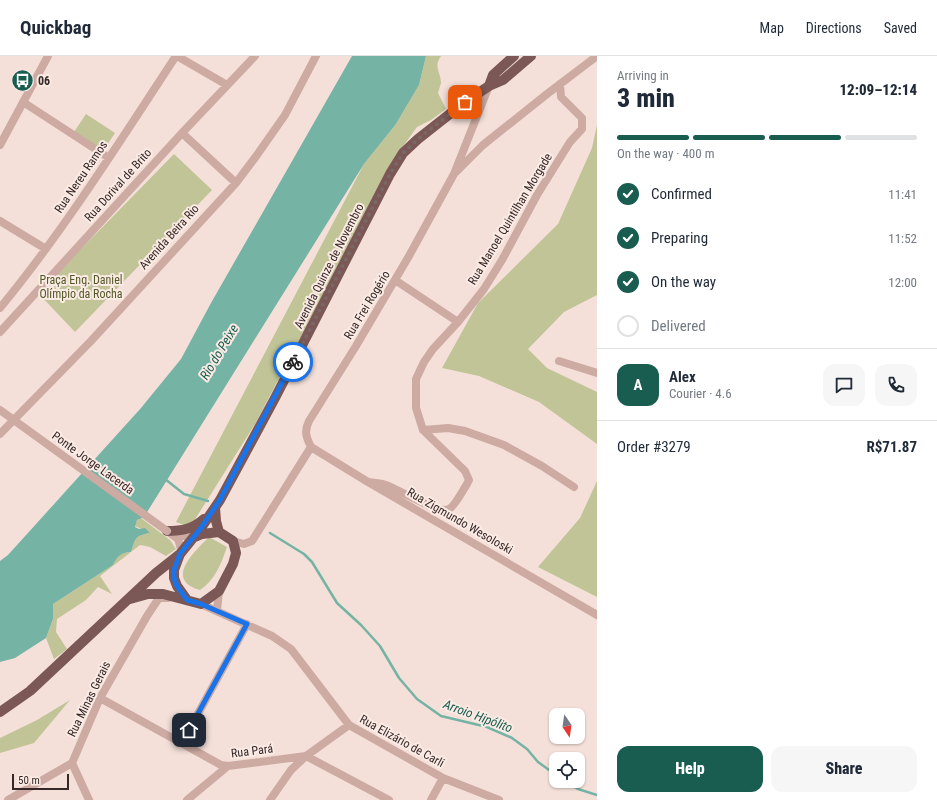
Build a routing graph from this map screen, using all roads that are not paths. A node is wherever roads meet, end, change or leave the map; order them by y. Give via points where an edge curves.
1 (176, 56) edge
2 (255, 56) edge
3 (316, 56) edge
4 (531, 56) edge
5 (597, 56) edge
6 (45, 57) edge
7 (512, 58) edge
8 (521, 64) junction
9 (560, 84) junction
10 (227, 85) junction
11 (489, 86) junction
12 (23, 102) junction
13 (182, 133) junction
14 (0, 144) edge
15 (109, 158) junction
16 (454, 174) junction
17 (236, 183) junction
18 (0, 221) edge
19 (46, 249) junction
20 (395, 280) junction
21 (0, 308) edge
22 (458, 322) junction
23 (0, 332) edge
24 (559, 361) dead end
25 (596, 370) edge
26 (0, 410) edge
27 (423, 430) junction
28 (0, 434) edge
29 (311, 447) junction
30 (368, 482) junction
31 (574, 488) dead end
32 (215, 508) junction
33 (169, 532) junction
34 (219, 532) junction
35 (195, 537) junction
36 (233, 541) junction
37 (181, 553) junction
38 (219, 591) junction
39 (175, 597) junction
40 (128, 599) junction
41 (187, 600) junction
42 (201, 604) junction
43 (217, 611) junction
44 (597, 614) edge
45 (247, 624) junction
46 (100, 698) junction
47 (0, 712) edge
48 (349, 725) junction
49 (182, 743) junction
50 (306, 756) junction
51 (72, 763) junction
52 (228, 766) junction
53 (443, 778) junction
54 (8, 800) edge
55 (89, 800) edge
56 (187, 800) edge
57 (270, 800) edge
58 (389, 800) edge
59 (431, 800) edge
60 (499, 800) edge

1 - 10 street
1 - 15 street, Rua Nereu Ramos
2 - 10 street, Rua Dorival de Brito
3 - 17 street, Avenida Beira Rio via 285,115
4 - 8 main road, Avenida Quinze de Novembro
5 - 9 street, Rua Frei Rogério
6 - 12 street
7 - 8 main road via 514,62
7 - 11 main road, Avenida Quinze de Novembro via 493,75
8 - 11 main road, Avenida Quinze de Novembro via 503,80
9 - 16 street, Rua Frei Rogério via 483,145
9 - 22 street, Rua Manoel Quintilhan Morgade via 561,97 582,118 582,129 570,142 536,194 484,289
10 - 13 street, Rua Dorival de Brito
11 - 16 street, Rua Frei Rogério
11 - 32 main road, Avenida Quinze de Novembro via 438,122 403,153
12 - 14 street
12 - 15 street
13 - 17 street
13 - 23 street, Rua Dorival de Brito
15 - 19 street, Rua Nereu Ramos
16 - 20 street, Rua Frei Rogério
17 - 28 street, Avenida Beira Rio via 91,341
18 - 19 street
19 - 21 street, Rua Nereu Ramos
20 - 22 street
20 - 29 street, Rua Frei Rogério via 309,421 306,435
22 - 27 street, Rua Manoel Quintilhan Morgade via 433,349 416,379 416,408
24 - 25 street
26 - 33 street, Ponte Jorge Lacerda, bridge
27 - 30 street, Rua Manoel Quintilhan Morgade via 468,475 467,484 449,509 444,511 386,485
27 - 31 street via 459,430 504,445
29 - 30 street, Rua Zigmundo Wesoloski
29 - 36 street via 252,541 244,544
30 - 44 street, Rua Zigmundo Wesoloski
32 - 33 main road via 197,525 184,531
32 - 34 main road
32 - 35 main road, Avenida Quinze de Novembro
33 - 35 street
33 - 37 street, Ponte Jorge Lacerda via 178,539
34 - 35 main road
34 - 36 main road
35 - 37 main road
36 - 38 main road via 235,559
37 - 40 main road
37 - 41 main road via 174,570 174,578
38 - 42 main road
38 - 43 street
39 - 40 main road via 148,594
39 - 41 main road
39 - 46 street, Rua Minas Gerais via 159,598 154,604
40 - 47 main road via 30,691
41 - 42 main road
42 - 43 street, Rua Elizário de Carli
43 - 45 street, Rua Elizário de Carli
45 - 48 street, Rua Elizário de Carli via 291,649
45 - 49 street
46 - 49 street, Rua Pará
46 - 51 street, Rua Minas Gerais
48 - 50 street
48 - 53 street, Rua Elizário de Carli
49 - 52 street, Rua Pará via 221,765
50 - 52 street, Rua Pará
50 - 57 street via 291,770
50 - 58 street
51 - 54 street
51 - 55 street
52 - 56 street
53 - 59 street
53 - 60 street, Rua Elizário de Carli

